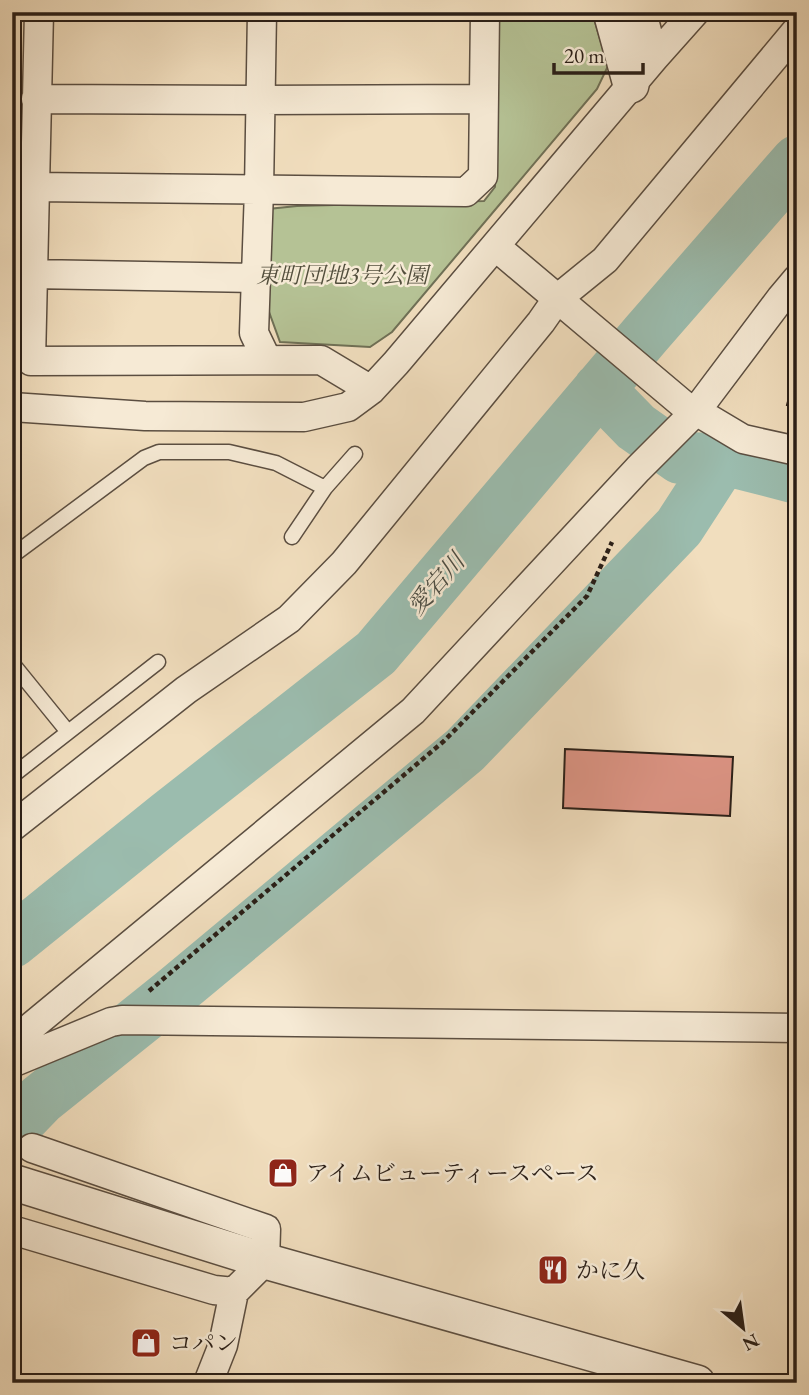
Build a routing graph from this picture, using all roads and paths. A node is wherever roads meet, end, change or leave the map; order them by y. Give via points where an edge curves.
1 (38, 12) edge
2 (262, 12) edge
3 (485, 12) edge
4 (611, 12) edge
5 (642, 12) edge
6 (695, 12) edge
7 (797, 30) edge
8 (654, 58) junction
9 (631, 85) junction
10 (36, 99) junction
11 (484, 99) junction
12 (261, 100) junction
13 (35, 187) junction
14 (259, 190) junction
15 (495, 246) junction
16 (33, 274) junction
17 (256, 278) junction
18 (797, 279) edge
19 (558, 299) junction
20 (267, 360) junction
21 (371, 390) junction
22 (12, 407) edge
23 (686, 415) junction
24 (797, 451) edge
25 (355, 454) dead end
26 (325, 488) junction
27 (616, 535) dead end
28 (292, 537) dead end
29 (12, 556) edge
30 (158, 662) dead end
31 (12, 663) edge
32 (68, 732) junction
33 (12, 776) edge
34 (12, 827) edge
35 (117, 1021) junction
36 (797, 1028) edge
37 (12, 1053) edge
38 (12, 1063) edge
39 (32, 1148) dead end
40 (12, 1182) edge
41 (12, 1230) edge
42 (265, 1261) junction
43 (234, 1292) junction
44 (208, 1383) edge
45 (697, 1383) edge

1 - 10 street
2 - 12 street
3 - 11 street
4 - 9 street
5 - 8 street
6 - 8 street
7 - 19 street via 606,260
8 - 9 street
9 - 15 street
10 - 12 street
10 - 13 street
11 - 12 street
11 - 14 street via 483,176 466,192
12 - 14 street
13 - 14 street
13 - 16 street
14 - 17 street
15 - 19 street
15 - 21 street
16 - 17 street
16 - 20 street via 31,361
17 - 20 street via 254,333
18 - 23 street
19 - 23 street
19 - 34 street via 344,563 289,619 186,690
20 - 21 street via 321,360
21 - 22 street via 348,407 304,417 145,416
23 - 24 street via 743,439
23 - 37 street via 413,711 32,1026
25 - 26 lane
26 - 28 lane
26 - 29 lane via 276,463 229,452 159,452 144,458
27 - 35 path via 587,596 444,741
30 - 32 lane
31 - 32 lane
32 - 33 lane
35 - 36 street
35 - 38 street
39 - 42 street via 266,1229
40 - 42 street
41 - 43 street
42 - 43 street
42 - 45 street
43 - 44 street via 223,1345

